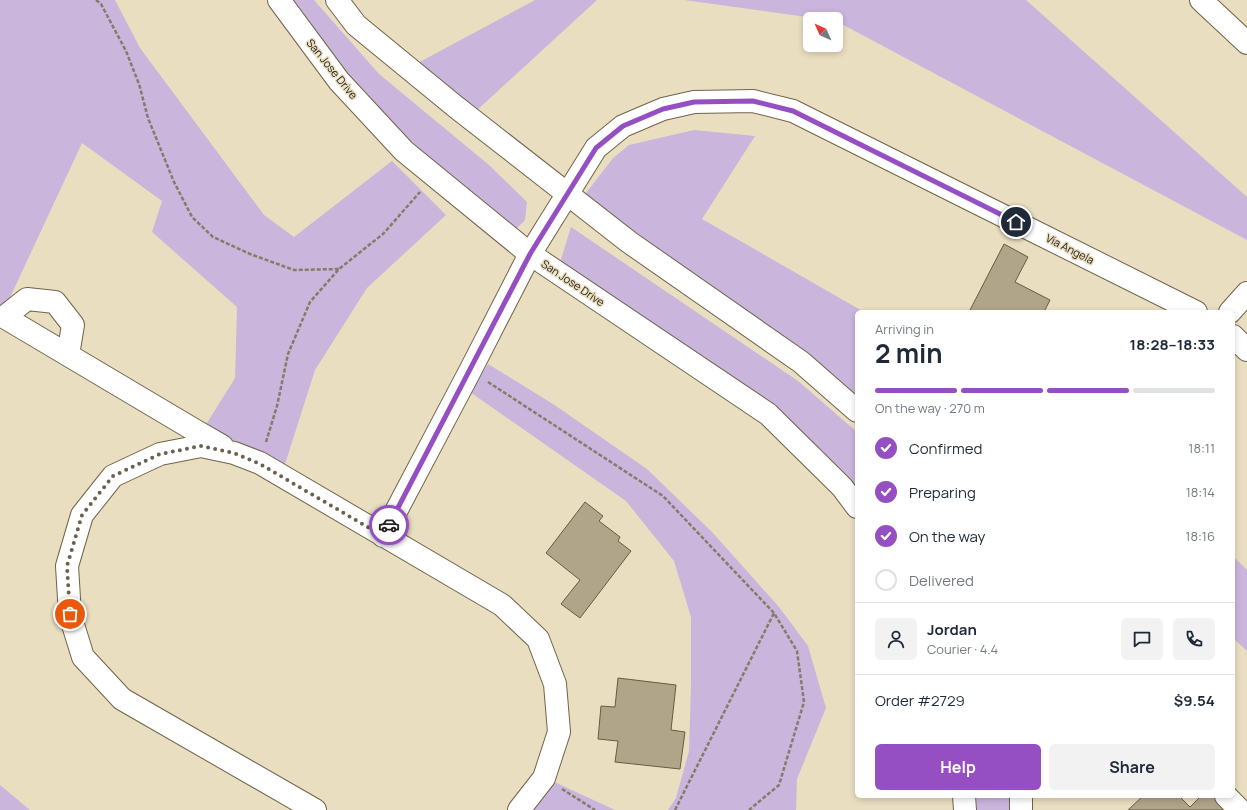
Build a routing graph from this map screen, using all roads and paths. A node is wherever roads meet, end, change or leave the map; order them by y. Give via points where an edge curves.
1 (96, 0) edge
2 (279, 0) edge
3 (337, 0) edge
4 (1201, 0) edge
5 (1247, 43) edge
6 (434, 176) junction
7 (567, 194) junction
8 (530, 254) junction
9 (339, 269) junction
10 (1247, 292) edge
11 (1192, 310) edge
12 (1232, 310) edge
13 (1235, 338) edge
14 (1247, 350) edge
15 (68, 355) dead end
16 (470, 371) junction
17 (855, 409) edge
18 (234, 453) junction
19 (260, 464) junction
20 (855, 504) edge
21 (383, 536) junction
22 (774, 613) junction
23 (544, 778) junction
24 (964, 798) edge
25 (1021, 798) edge
26 (1228, 798) edge
27 (315, 810) edge
28 (519, 810) edge
29 (595, 810) edge
30 (675, 810) edge
31 (749, 810) edge
32 (965, 810) edge
33 (1022, 810) edge
34 (1240, 810) edge

1 - 9 path via 101,4 126,51 139,84 148,118 174,182 192,217 213,237 294,270
2 - 6 street, San Jose Drive via 339,81 404,152
3 - 7 street via 356,25
4 - 5 street
6 - 8 street, San Jose Drive
6 - 9 path via 383,234
7 - 8 street, Via Angela
7 - 11 street, Via Angela via 596,148 623,126 663,109 694,102 753,101 793,111
7 - 17 street via 629,242 801,362
8 - 16 street, Via Angela
8 - 20 street, San Jose Drive via 768,414 842,487
9 - 19 path via 310,302 288,354 277,406
10 - 12 street
13 - 14 street
15 - 18 street
16 - 21 street, Via Angela
16 - 22 path via 663,496
18 - 19 street
18 - 27 street via 201,446 160,454 113,476 82,515 67,566 70,614 83,656 122,699
19 - 21 street
21 - 23 street via 502,605 538,639 556,684 559,732
22 - 30 path
22 - 31 path via 797,651 804,702 779,785
23 - 28 street
23 - 29 path
24 - 32 street
25 - 33 street
26 - 34 street

